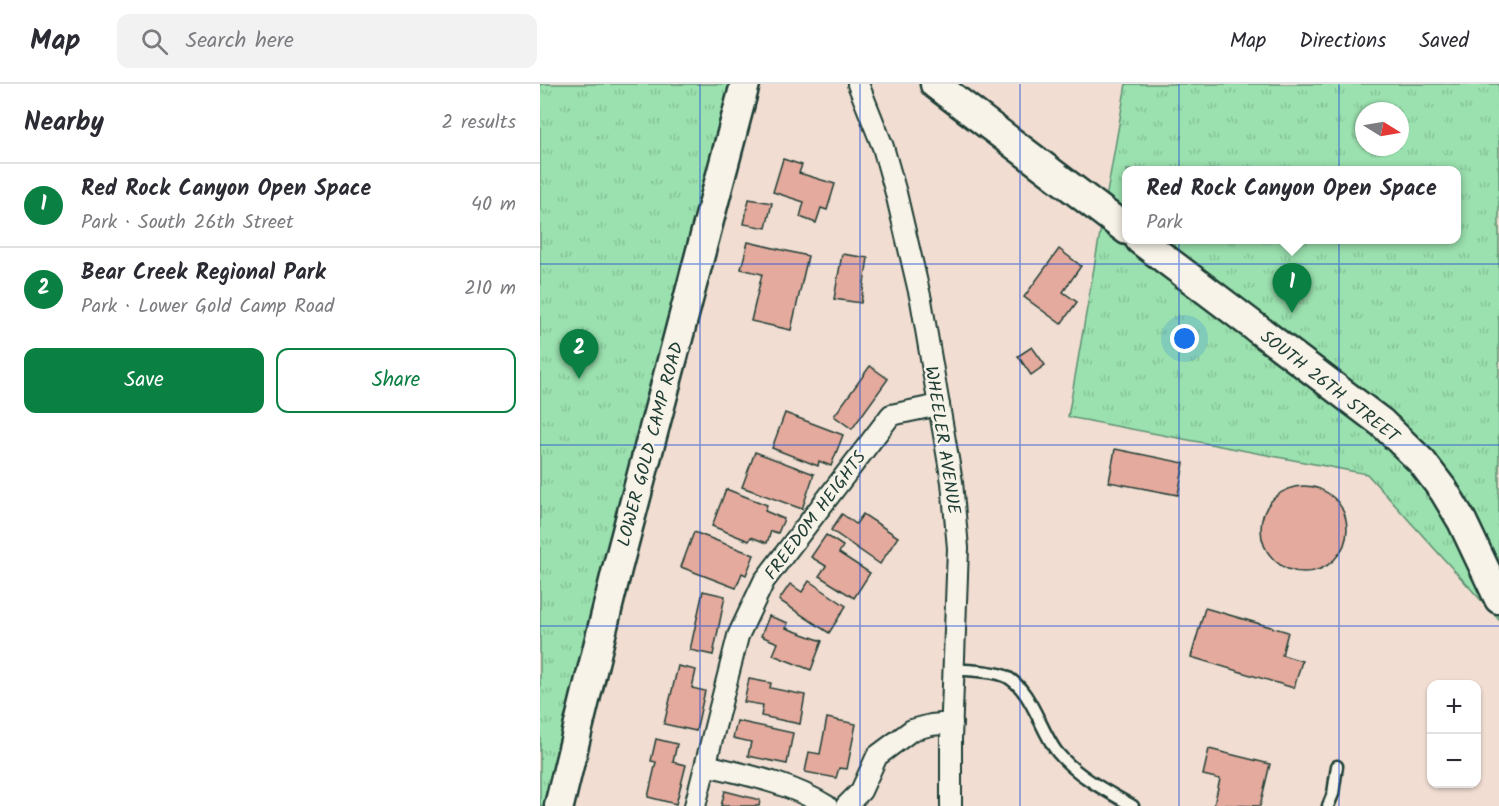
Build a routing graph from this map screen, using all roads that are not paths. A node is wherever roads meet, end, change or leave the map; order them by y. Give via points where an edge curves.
1 (745, 84) edge
2 (858, 84) edge
3 (935, 84) edge
4 (1122, 226) edge
5 (1145, 244) edge
6 (939, 405) junction
7 (1499, 599) edge
8 (954, 669) junction
9 (952, 723) junction
10 (706, 765) junction
11 (1337, 766) dead end
12 (559, 806) edge
13 (695, 806) edge
14 (827, 806) edge
15 (846, 806) edge
16 (951, 806) edge
17 (1133, 806) edge
18 (1328, 806) edge

1 - 12 street, LOWER GOLD CAMP ROAD
2 - 6 street, WHEELER AVENUE via 896,193 921,300
3 - 4 street
5 - 7 street, SOUTH 26TH STREET via 1382,423 1422,462 1462,521
6 - 8 street, WHEELER AVENUE via 958,548
6 - 10 street, FREEDOM HEIGHTS via 891,415 764,581 738,636
8 - 9 street, WHEELER AVENUE
8 - 17 lane via 995,674 1018,686 1058,753 1088,780
9 - 15 street via 912,730 877,756 861,791
9 - 16 street, WHEELER AVENUE
10 - 13 street, FREEDOM HEIGHTS
10 - 14 street via 783,784
11 - 18 lane

